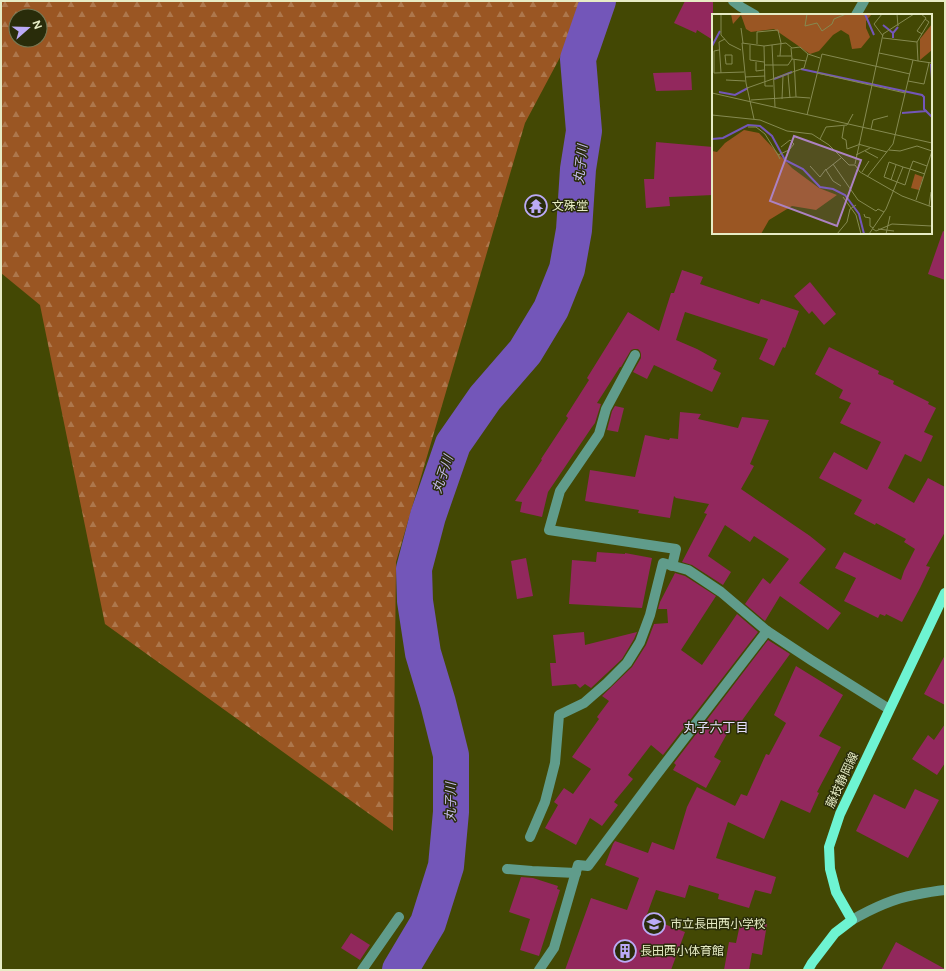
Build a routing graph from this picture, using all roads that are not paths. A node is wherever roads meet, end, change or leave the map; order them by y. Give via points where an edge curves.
1 (734, 1) edge
2 (864, 1) edge
3 (753, 14) edge
4 (857, 14) edge
5 (635, 355) dead end
6 (672, 566) junction
7 (945, 593) edge
8 (767, 631) junction
9 (889, 709) junction
10 (530, 837) dead end
11 (507, 869) dead end
12 (576, 873) junction
13 (945, 890) edge
14 (399, 917) dead end
15 (852, 920) junction
16 (362, 970) edge
17 (540, 970) edge
18 (808, 970) edge

1 - 3 street
2 - 4 street
5 - 6 street via 606,409 599,434 560,490 549,530 676,549
6 - 8 street via 688,570 721,592
6 - 10 street via 663,563 650,615 640,642 627,663 584,703 559,715 555,763 545,802
7 - 9 main road, 藤枝静岡線
8 - 9 street
8 - 12 street via 588,866 578,865
9 - 15 main road, 藤枝静岡線 via 840,814 829,848 830,869 836,892
11 - 12 street
12 - 17 street via 554,948
13 - 15 street via 893,901
14 - 16 street
15 - 18 main road via 835,933

